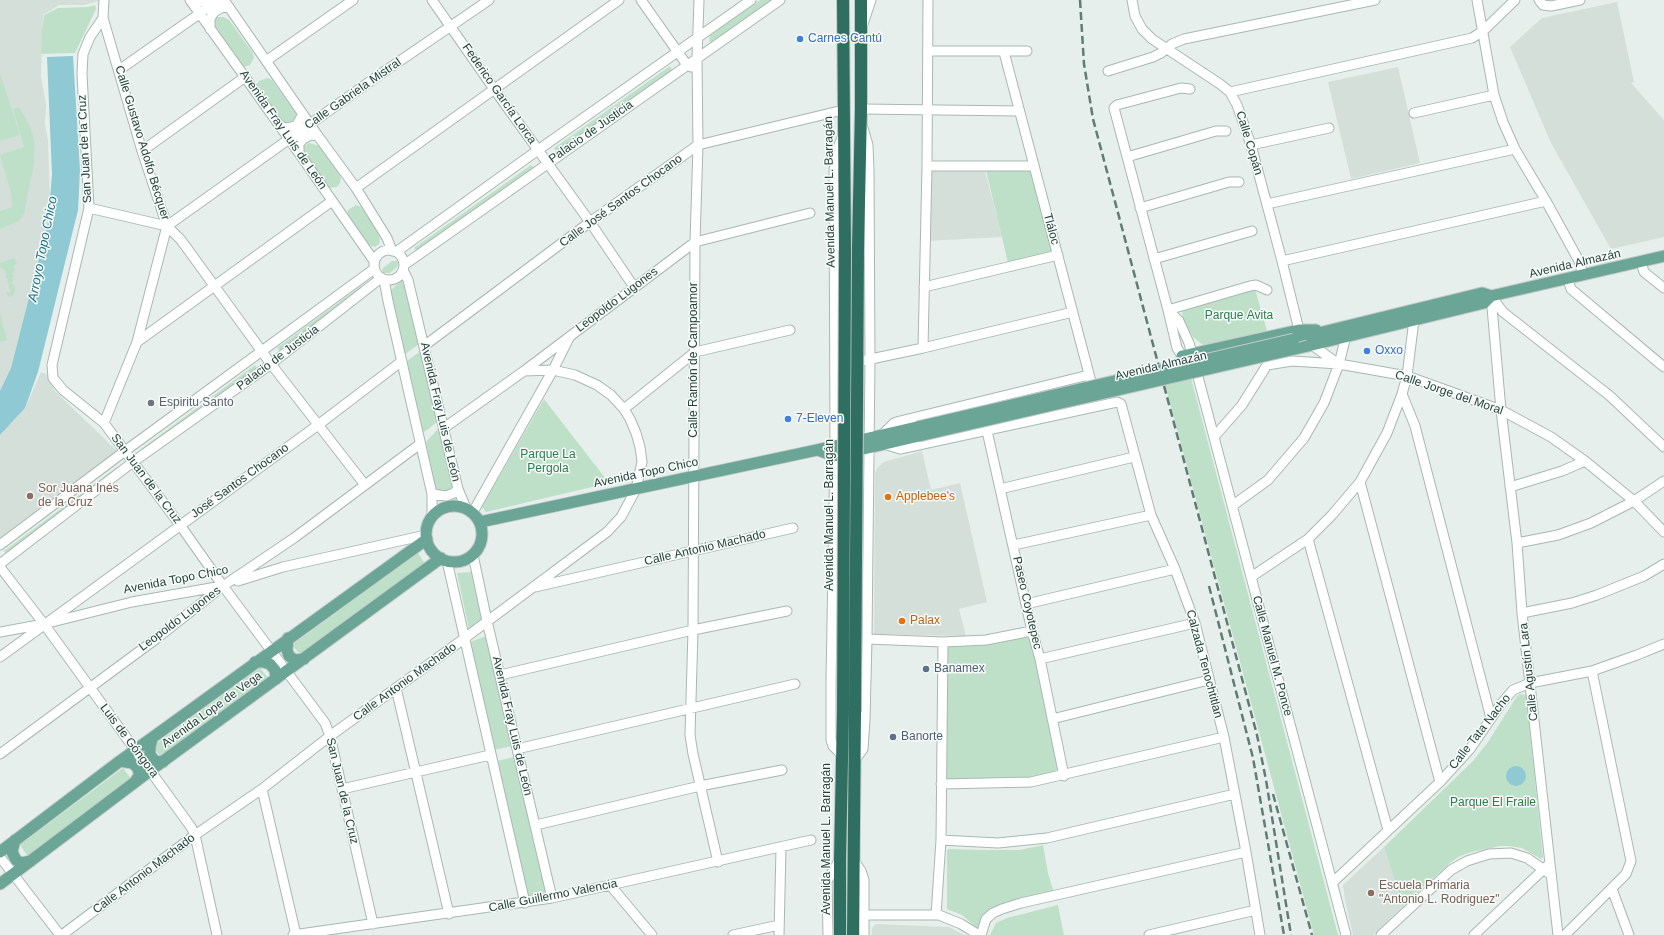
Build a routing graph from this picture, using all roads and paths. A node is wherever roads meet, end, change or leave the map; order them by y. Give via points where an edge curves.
1 (104, 0) edge
2 (207, 0) edge
3 (219, 0) edge
4 (353, 0) edge
5 (432, 0) edge
6 (489, 0) edge
7 (619, 0) edge
8 (641, 0) edge
9 (699, 0) edge
10 (751, 0) edge
11 (843, 0) edge
12 (861, 0) edge
13 (871, 0) edge
14 (928, 0) edge
15 (1132, 0) edge
16 (1375, 0) edge
17 (1477, 0) edge
18 (1515, 0) edge
19 (1580, 0) edge
20 (191, 1) edge
21 (776, 2) edge
22 (1541, 2) edge
23 (226, 4) edge
24 (200, 14) junction
25 (103, 18) junction
26 (451, 26) junction
27 (210, 28) junction
28 (861, 29) junction
29 (1482, 31) junction
30 (698, 37) junction
31 (1166, 49) junction
32 (677, 51) junction
33 (928, 51) junction
34 (1027, 51) dead end
35 (1004, 52) junction
36 (697, 58) junction
37 (266, 61) junction
38 (687, 65) junction
39 (119, 70) junction
40 (697, 71) junction
41 (1108, 71) dead end
42 (245, 77) junction
43 (494, 89) junction
44 (1190, 89) dead end
45 (1230, 92) junction
46 (1494, 95) junction
47 (861, 109) junction
48 (926, 109) junction
49 (843, 110) junction
50 (1019, 111) junction
51 (1414, 113) dead end
52 (303, 114) junction
53 (861, 122) junction
54 (311, 125) junction
55 (281, 127) junction
56 (1329, 128) dead end
57 (1226, 131) dead end
58 (844, 132) junction
59 (318, 136) junction
60 (290, 140) junction
61 (698, 145) junction
62 (1251, 145) junction
63 (1515, 149) junction
64 (538, 150) junction
65 (142, 151) junction
66 (299, 153) junction
67 (1126, 158) junction
68 (547, 162) junction
69 (927, 166) junction
70 (1034, 166) junction
71 (1239, 182) dead end
72 (356, 188) junction
73 (332, 201) junction
74 (1546, 201) junction
75 (1267, 204) junction
76 (88, 208) junction
77 (1140, 208) junction
78 (810, 213) dead end
79 (590, 222) junction
80 (167, 226) junction
81 (1252, 231) dead end
82 (387, 238) junction
83 (695, 242) junction
84 (368, 252) junction
85 (394, 252) junction
86 (1058, 255) junction
87 (1664, 256) edge
88 (1154, 259) junction
89 (1282, 261) junction
90 (1641, 262) junction
91 (374, 265) junction
92 (403, 267) junction
93 (1583, 275) junction
94 (1568, 278) junction
95 (383, 279) junction
96 (214, 287) junction
97 (634, 287) junction
98 (924, 287) junction
99 (1664, 288) edge
100 (1267, 290) dead end
101 (1491, 296) junction
102 (1168, 310) junction
103 (1073, 312) junction
104 (1414, 320) junction
105 (790, 330) dead end
106 (570, 336) junction
107 (1297, 336) junction
108 (1346, 336) junction
109 (137, 342) junction
110 (1310, 345) junction
111 (424, 346) junction
112 (923, 348) junction
113 (261, 352) junction
114 (695, 352) junction
115 (1187, 355) junction
116 (870, 360) junction
117 (402, 361) junction
118 (271, 364) junction
119 (1339, 364) junction
120 (835, 366) junction
121 (1664, 367) edge
122 (553, 370) junction
123 (524, 371) junction
124 (1089, 375) junction
125 (1407, 376) junction
126 (1044, 386) junction
127 (1402, 394) junction
128 (1097, 406) junction
129 (624, 409) junction
130 (1501, 410) junction
131 (1052, 415) junction
132 (104, 423) junction
133 (318, 425) junction
134 (444, 428) junction
135 (918, 431) junction
136 (987, 431) junction
137 (1214, 437) junction
138 (884, 439) junction
139 (869, 443) junction
140 (420, 444) junction
141 (1664, 447) edge
142 (125, 451) junction
143 (835, 451) junction
144 (1134, 457) junction
145 (133, 462) junction
146 (1585, 462) junction
147 (694, 476) junction
148 (1664, 481) edge
149 (1360, 482) junction
150 (365, 485) junction
151 (1510, 487) junction
152 (458, 489) junction
153 (636, 489) junction
154 (1000, 489) junction
155 (432, 494) junction
156 (1634, 501) junction
157 (1232, 506) junction
158 (470, 510) junction
159 (1151, 515) junction
160 (432, 517) junction
161 (480, 522) junction
162 (180, 524) junction
163 (793, 528) dead end
164 (1664, 532) edge
165 (833, 535) junction
166 (868, 536) junction
167 (426, 537) junction
168 (1308, 539) junction
169 (1517, 543) junction
170 (0, 545) edge
171 (1014, 545) junction
172 (692, 550) junction
173 (473, 554) junction
174 (444, 559) junction
175 (1664, 564) edge
176 (0, 566) edge
177 (1175, 569) junction
178 (1251, 577) junction
179 (223, 586) junction
180 (530, 588) junction
181 (1026, 604) junction
182 (787, 611) dead end
183 (1522, 613) junction
184 (487, 621) junction
185 (44, 624) junction
186 (1195, 624) junction
187 (693, 630) junction
188 (1032, 631) junction
189 (0, 632) edge
190 (288, 638) junction
191 (465, 638) junction
192 (867, 639) junction
193 (943, 642) junction
194 (1664, 644) edge
195 (271, 650) junction
196 (0, 657) edge
197 (304, 659) junction
198 (1040, 659) junction
199 (254, 662) junction
200 (1592, 670) junction
201 (286, 672) junction
202 (500, 675) junction
203 (276, 679) junction
204 (1209, 680) junction
205 (1530, 683) junction
206 (795, 684) dead end
207 (89, 688) junction
208 (396, 688) junction
209 (690, 708) junction
210 (849, 712) junction
211 (1491, 718) junction
212 (1052, 719) junction
213 (330, 736) junction
214 (1224, 737) junction
215 (152, 739) junction
216 (517, 749) junction
217 (135, 750) junction
218 (0, 754) edge
219 (841, 754) junction
220 (490, 755) junction
221 (120, 761) junction
222 (854, 761) junction
223 (163, 762) junction
224 (151, 770) junction
225 (782, 770) dead end
226 (417, 772) junction
227 (1064, 776) junction
228 (135, 782) junction
229 (1440, 782) junction
230 (941, 784) junction
231 (700, 786) junction
232 (262, 789) junction
233 (342, 789) junction
234 (1235, 794) junction
235 (536, 825) junction
236 (1388, 830) junction
237 (195, 835) junction
238 (16, 840) junction
239 (810, 840) dead end
240 (941, 840) junction
241 (781, 848) junction
242 (0, 852) edge
243 (1246, 852) junction
244 (0, 857) edge
245 (853, 858) junction
246 (840, 859) junction
247 (32, 860) junction
248 (718, 862) junction
249 (1548, 869) junction
250 (0, 873) edge
251 (12, 875) junction
252 (0, 880) edge
253 (1332, 883) junction
254 (0, 884) edge
255 (610, 885) junction
256 (1612, 889) junction
257 (552, 898) junction
258 (525, 903) junction
259 (1256, 910) junction
260 (449, 914) junction
261 (864, 915) junction
262 (936, 915) junction
263 (373, 924) junction
264 (779, 925) junction
265 (61, 935) edge
266 (217, 935) edge
267 (295, 935) edge
268 (652, 935) edge
269 (733, 935) edge
270 (779, 935) edge
271 (828, 935) edge
272 (840, 935) edge
273 (853, 935) edge
274 (864, 935) edge
275 (980, 935) edge
276 (1149, 935) edge
277 (1260, 935) edge
278 (1346, 935) edge
279 (1382, 935) edge
280 (1474, 935) edge
281 (1558, 935) edge
282 (1565, 935) edge
283 (1629, 935) edge

1 - 25 street, Calle Gustavo Adolfo Bécquer
2 - 20 street
3 - 24 street
4 - 37 street
5 - 26 street, Federico García Lorca
6 - 26 street, Calle Gabriela Mistral
7 - 43 street
8 - 32 street
9 - 30 street, Calle Ramón de Campoamor
10 - 30 street, Palacio de Justicia
11 - 49 highway, Avenida Manuel L. Barragán
12 - 28 highway, Avenida Manuel L. Barragán
13 - 28 street
14 - 33 street
15 - 31 street, Calle Copán via 1135,16 1142,29
16 - 31 street via 1184,39
17 - 29 street
18 - 29 street
19 - 22 street via 1555,6
20 - 24 street, Avenida Fray Luis de León
21 - 36 street, Palacio de Justicia
23 - 27 street via 214,12 210,19
23 - 37 street
24 - 27 street, Avenida Fray Luis de León
24 - 39 street
25 - 39 street, Calle Gustavo Adolfo Bécquer
25 - 76 street, San Juan de la Cruz via 90,37 83,54
26 - 43 street, Federico García Lorca
26 - 54 street, Calle Gabriela Mistral
27 - 42 street, Avenida Fray Luis de León
28 - 47 highway, Avenida Manuel L. Barragán
29 - 45 street via 1472,38
29 - 46 street
30 - 32 street, Palacio de Justicia
30 - 36 street, Calle Ramón de Campoamor
31 - 41 street
31 - 45 street, Calle Copán
32 - 38 street
32 - 64 street, Palacio de Justicia
33 - 35 street
33 - 48 street
34 - 35 street
35 - 50 street, Tláloc
36 - 38 street, Palacio de Justicia
36 - 40 street, Calle Ramón de Campoamor
37 - 52 street
38 - 40 street
38 - 68 street, Palacio de Justicia
39 - 65 street, Calle Gustavo Adolfo Bécquer
40 - 61 street, Calle Ramón de Campoamor
42 - 55 street, Avenida Fray Luis de León
42 - 65 street
43 - 64 street, Federico García Lorca
43 - 72 street
44 - 67 street via 1181,88 1114,107
45 - 62 street, Calle Copán via 1238,105
46 - 51 street
46 - 63 street
47 - 48 street
47 - 53 highway, Avenida Manuel L. Barragán
48 - 50 street
48 - 69 street
49 - 58 highway, Avenida Manuel L. Barragán
49 - 61 street, Calle José Santos Chocano
50 - 70 street, Tláloc
52 - 54 street
52 - 55 street via 296,126
53 - 116 street via 868,145
53 - 210 highway, Avenida Manuel L. Barragán, bridge
54 - 59 street
54 - 60 street, Calle Gabriela Mistral
55 - 60 street, Avenida Fray Luis de León
56 - 62 street
57 - 67 street via 1216,131
58 - 120 street via 836,153 834,171
58 - 210 highway, Avenida Manuel L. Barragán, bridge
59 - 66 street via 311,135 303,139
59 - 72 street
60 - 66 street, Avenida Fray Luis de León
60 - 80 street, Calle Gabriela Mistral
61 - 79 street, Calle José Santos Chocano
61 - 83 street, Calle Ramón de Campoamor
62 - 75 street, Calle Copán
63 - 74 street
63 - 75 street
64 - 68 street, Federico García Lorca
64 - 85 street, Palacio de Justicia
65 - 80 street, Calle Gustavo Adolfo Bécquer
66 - 73 street, Avenida Fray Luis de León
67 - 77 street
68 - 79 street, Federico García Lorca
68 - 92 street, Palacio de Justicia
69 - 70 street
69 - 98 street
70 - 86 street, Tláloc
71 - 77 street via 1229,182
72 - 82 street
73 - 84 street, Avenida Fray Luis de León
73 - 96 street
74 - 89 street
74 - 93 street via 1579,261
75 - 89 street, Calle Copán
76 - 80 street
76 - 132 street, San Juan de la Cruz via 52,372 56,383
77 - 88 street
78 - 83 street, Leopoldo Lugones
79 - 97 street, Federico García Lorca
79 - 111 street, Calle José Santos Chocano
80 - 96 street via 181,240
80 - 109 street, Calle Gustavo Adolfo Bécquer
81 - 88 street
82 - 84 street via 383,248 377,252
82 - 85 street
83 - 97 street, Leopoldo Lugones
83 - 114 street, Calle Ramón de Campoamor
84 - 91 street, Avenida Fray Luis de León
85 - 91 street via 379,254
85 - 92 street via 401,258
86 - 98 street
86 - 103 street, Tláloc
87 - 90 main road, Avenida Almazán
88 - 102 street
89 - 107 street, Calle Copán
90 - 93 main road, Avenida Almazán
90 - 99 street via 1644,272
91 - 95 street via 376,273
91 - 113 street, Palacio de Justicia
92 - 95 street via 398,277
92 - 111 street, Avenida Fray Luis de León
93 - 94 main road, Avenida Almazán
94 - 101 main road, Avenida Almazán
94 - 121 street via 1571,289
95 - 117 street, Avenida Fray Luis de León
95 - 118 street, Palacio de Justicia
96 - 109 street
96 - 113 street
97 - 106 street, Leopoldo Lugones
98 - 112 street
100 - 102 street via 1250,286
101 - 104 main road, Avenida Almazán via 1484,303
101 - 107 main road, Avenida Almazán via 1482,293 1329,331
101 - 130 street, Calle Agustín Lara
101 - 141 street via 1503,312 1610,396
102 - 115 street via 1177,350
102 - 115 street via 1179,320 1190,343
103 - 112 street
103 - 124 street, Tláloc
104 - 108 main road, Avenida Almazán
104 - 125 street
105 - 114 street
106 - 122 street
106 - 123 street, Leopoldo Lugones
107 - 115 main road
107 - 135 main road, Avenida Almazán, bridge
108 - 110 main road, Avenida Almazán
108 - 119 street
109 - 132 street, Calle Gustavo Adolfo Bécquer
110 - 119 street
110 - 135 main road, Avenida Almazán, bridge
111 - 134 street, Avenida Fray Luis de León
112 - 116 street
113 - 118 street
113 - 142 street, Palacio de Justicia
114 - 129 street
114 - 147 street, Calle Ramón de Campoamor
115 - 137 street, Calle Manuel M. Ponce via 1198,376
116 - 120 street
116 - 139 street
117 - 133 street, José Santos Chocano
117 - 140 street, Avenida Fray Luis de León
118 - 133 street
118 - 145 street, Palacio de Justicia
119 - 125 street, Calle Jorge del Moral
119 - 137 street, Calle Jorge del Moral via 1292,361 1267,365 1245,401
119 - 157 street via 1324,403 1304,438 1268,480
120 - 143 street
122 - 123 street
122 - 129 street via 575,375 597,385 612,395
122 - 158 street
123 - 134 street, Leopoldo Lugones
124 - 126 street
124 - 128 street, Tláloc
125 - 127 street
125 - 130 street, Calle Jorge del Moral
126 - 131 street
126 - 138 street via 900,420 894,423
127 - 149 street via 1387,433
127 - 211 street via 1415,426
128 - 131 street
128 - 144 street, Calzada Tenochtitlan via 1119,402 1121,404
129 - 153 street via 640,447 642,462
130 - 146 street, Calle Jorge del Moral via 1551,437
130 - 151 street, Calle Agustín Lara
131 - 136 street
132 - 142 street, San Juan de la Cruz
133 - 150 street
133 - 162 street, José Santos Chocano
134 - 152 street, Avenida Fray Luis de León
135 - 138 main road, Avenida Almazán
136 - 138 street via 900,449
136 - 154 street, Paseo Coyotepec
137 - 157 street, Calle Manuel M. Ponce
138 - 139 main road, Avenida Almazán
139 - 143 main road, Avenida Almazán
139 - 166 street
140 - 150 street, Leopoldo Lugones
140 - 155 street, Avenida Fray Luis de León
142 - 145 street, San Juan de la Cruz
142 - 170 street, Palacio de Justicia
143 - 147 main road, Avenida Topo Chico via 817,450
143 - 165 street
144 - 154 street
144 - 159 street, Calzada Tenochtitlan
145 - 162 street, San Juan de la Cruz
145 - 176 street, Palacio de Justicia
146 - 151 street
146 - 156 street, Calle Jorge del Moral
147 - 153 main road, Avenida Topo Chico
147 - 172 street, Calle Ramón de Campoamor
148 - 156 street
149 - 168 street
149 - 229 street
150 - 179 street, Leopoldo Lugones via 294,538
151 - 169 street, Calle Agustín Lara
152 - 155 street via 446,496
152 - 158 street, Avenida Fray Luis de León
153 - 161 main road, Avenida Topo Chico
153 - 180 street via 621,517 607,532
154 - 171 street, Paseo Coyotepec
155 - 160 street, Avenida Fray Luis de León
156 - 164 street, Calle Jorge del Moral
156 - 169 street via 1591,523 1558,535
157 - 178 street, Calle Manuel M. Ponce
158 - 160 main road via 454,505 441,509
158 - 161 main road
159 - 171 street
159 - 177 street, Calzada Tenochtitlan
160 - 167 main road via 427,526
161 - 173 main road via 483,530 482,539 479,548
162 - 179 street, San Juan de la Cruz
162 - 185 street, José Santos Chocano via 125,567
163 - 172 street, Calle Antonio Machado
165 - 166 street
165 - 219 street via 831,733 833,746
166 - 192 street
167 - 174 main road via 432,550
167 - 179 street, Avenida Topo Chico via 283,567
167 - 190 main road, Avenida Lope de Vega
168 - 178 street
168 - 236 street
169 - 183 street, Calle Agustín Lara
171 - 181 street, Paseo Coyotepec
172 - 180 street, Calle Antonio Machado
172 - 187 street, Calle Ramón de Campoamor
173 - 174 main road via 465,560 456,562
173 - 184 street, Avenida Fray Luis de León
174 - 191 street
174 - 197 main road, Avenida Lope de Vega
175 - 183 street via 1644,576 1597,595
176 - 185 street, Luis de Góngora
177 - 181 street
177 - 186 street, Calzada Tenochtitlan
178 - 253 street, Calle Manuel M. Ponce
179 - 185 street, Avenida Topo Chico via 132,602
179 - 195 street, San Juan de la Cruz
179 - 207 street, Leopoldo Lugones
180 - 184 street, Calle Antonio Machado
181 - 188 street, Paseo Coyotepec
182 - 187 street
183 - 205 street, Calle Agustín Lara
184 - 191 street, Calle Antonio Machado
184 - 202 street, Avenida Fray Luis de León
185 - 189 street, Avenida Topo Chico
185 - 196 street, José Santos Chocano
185 - 207 street, Luis de Góngora
186 - 198 street
186 - 204 street, Calzada Tenochtitlan
187 - 202 street
187 - 209 street, Calle Ramón de Campoamor
188 - 193 street via 986,640
188 - 198 street, Paseo Coyotepec
190 - 195 main road, Avenida Lope de Vega
190 - 197 main road via 289,656 295,660
191 - 208 street, Calle Antonio Machado
191 - 220 street
192 - 193 street
192 - 222 street via 863,748
193 - 230 street
194 - 200 street, Calle Tata Nacho
195 - 199 main road, Avenida Lope de Vega
195 - 201 street, San Juan de la Cruz
197 - 201 main road, Avenida Lope de Vega
198 - 212 street, Paseo Coyotepec
199 - 203 main road via 270,664 275,670
199 - 215 main road, Avenida Lope de Vega
200 - 205 street, Calle Tata Nacho
200 - 256 street via 1631,861 1626,874
201 - 203 main road, Avenida Lope de Vega
201 - 213 street, San Juan de la Cruz via 325,723
202 - 216 street, Avenida Fray Luis de León
203 - 223 main road, Avenida Lope de Vega
204 - 212 street
204 - 214 street, Calzada Tenochtitlan
205 - 211 street, Calle Tata Nacho via 1513,690
205 - 249 street, Calle Agustín Lara
206 - 209 street
207 - 217 street, Luis de Góngora
207 - 218 street, Leopoldo Lugones
208 - 213 street, Calle Antonio Machado
208 - 226 street
209 - 216 street
209 - 231 street, Calle Ramón de Campoamor via 690,735
210 - 219 highway, Avenida Manuel L. Barragán
210 - 222 highway, Avenida Manuel L. Barragán
211 - 229 street, Calle Tata Nacho via 1470,749
212 - 227 street, Paseo Coyotepec
213 - 232 street, Calle Antonio Machado
213 - 233 street, San Juan de la Cruz
214 - 227 street
214 - 234 street, Calzada Tenochtitlan
215 - 217 main road, Avenida Lope de Vega
215 - 223 main road via 150,755 155,761
216 - 235 street, Avenida Fray Luis de León
217 - 221 main road, Avenida Lope de Vega
217 - 224 street, Luis de Góngora
219 - 246 highway, Avenida Manuel L. Barragán
220 - 226 street
220 - 258 street
221 - 228 main road via 132,763 137,767 140,774
221 - 238 main road, Avenida Lope de Vega
222 - 245 highway, Avenida Manuel L. Barragán
223 - 224 main road, Avenida Lope de Vega
224 - 228 main road, Avenida Lope de Vega
224 - 237 street, Luis de Góngora
225 - 231 street
226 - 233 street
226 - 260 street
227 - 230 street via 1016,784
228 - 247 main road, Avenida Lope de Vega
229 - 236 street, Calle Tata Nacho
230 - 240 street
231 - 235 street
231 - 248 street, Calle Ramón de Campoamor
232 - 237 street, Calle Antonio Machado
232 - 267 street
233 - 263 street, San Juan de la Cruz
234 - 240 street via 1032,840 998,843
234 - 243 street, Calzada Tenochtitlan
235 - 257 street, Avenida Fray Luis de León
236 - 253 street, Calle Tata Nacho
237 - 265 street, Calle Antonio Machado
237 - 266 street, Luis de Góngora
238 - 242 main road, Avenida Lope de Vega
238 - 247 main road via 12,852 16,860 21,863
239 - 241 street, Calle Guillermo Valencia
240 - 262 street
241 - 248 street, Calle Guillermo Valencia
241 - 264 street
243 - 259 street, Calzada Tenochtitlan
243 - 275 street via 1021,903 993,913 986,919
244 - 251 street
245 - 261 street via 864,880
245 - 273 highway, Avenida Manuel L. Barragán
246 - 271 street via 827,882
246 - 272 highway, Avenida Manuel L. Barragán
247 - 251 main road, Avenida Lope de Vega
248 - 255 street, Calle Guillermo Valencia
249 - 279 street via 1511,853 1489,854 1467,861 1452,870
249 - 280 street
249 - 281 street, Calle Agustín Lara
250 - 252 main road
251 - 254 main road, Avenida Lope de Vega
251 - 265 street
253 - 278 street, Calle Manuel M. Ponce
255 - 257 street, Calle Guillermo Valencia
255 - 268 street
256 - 282 street
256 - 283 street
257 - 258 street, Calle Guillermo Valencia
258 - 260 street, Calle Guillermo Valencia
259 - 276 street
259 - 277 street, Calzada Tenochtitlan
260 - 263 street, Calle Guillermo Valencia
261 - 262 street
261 - 274 street
262 - 275 street via 951,919
263 - 267 street, Calle Guillermo Valencia
264 - 269 street
264 - 270 street

